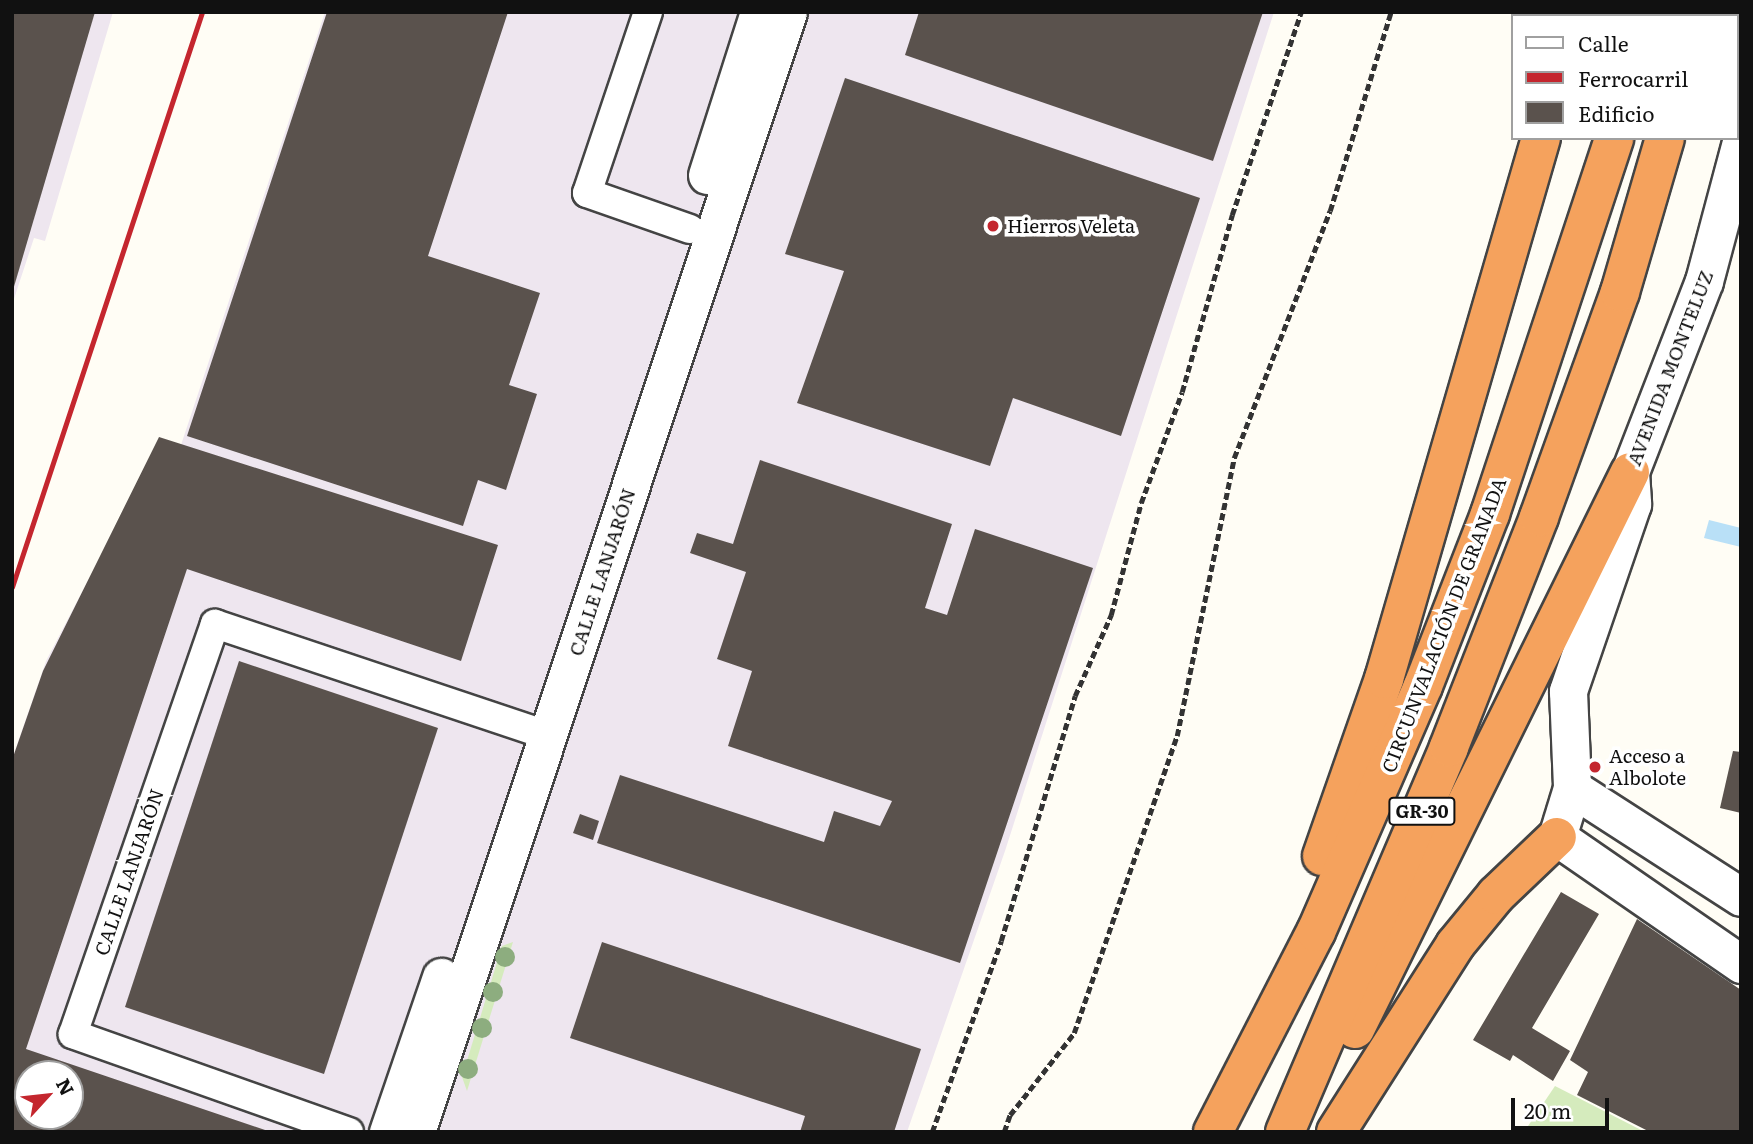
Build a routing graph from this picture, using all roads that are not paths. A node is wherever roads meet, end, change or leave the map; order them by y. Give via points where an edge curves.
1 (648, 12) edge
2 (759, 12) edge
3 (788, 12) edge
4 (1540, 140) edge
5 (1613, 140) edge
6 (1664, 140) edge
7 (1741, 142) edge
8 (690, 229) junction
9 (1630, 472) junction
10 (537, 731) junction
11 (1572, 788) junction
12 (1557, 837) junction
13 (1741, 897) edge
14 (1741, 964) edge
15 (1289, 990) junction
16 (1292, 1117) edge
17 (349, 1132) edge
18 (388, 1132) edge
19 (416, 1132) edge
20 (1213, 1132) edge
21 (1335, 1132) edge

1 - 8 street via 587,193
2 - 8 street, CALLE LANJARÓN
3 - 10 street, CALLE LANJARÓN
4 - 15 highway via 1384,679 1338,817 1295,920
5 - 15 highway, CIRCUNVALACIÓN DE GRANADA / GR-30 via 1485,526 1395,753
6 - 16 highway, GR-30 via 1620,292 1539,517 1449,747
7 - 9 street, AVENIDA MONTELUZ via 1704,281
8 - 10 street, CALLE LANJARÓN
9 - 11 street, AVENIDA MONTELUZ via 1632,504 1568,691
9 - 16 highway via 1345,1051
10 - 17 street, CALLE LANJARÓN via 215,624 73,1034
10 - 18 street, CALLE LANJARÓN
10 - 19 street, CALLE LANJARÓN
11 - 12 street, AVENIDA MONTELUZ
11 - 13 street
12 - 14 street
12 - 21 highway via 1496,895 1455,944
15 - 20 highway, CIRCUNVALACIÓN DE GRANADA / GR-30

